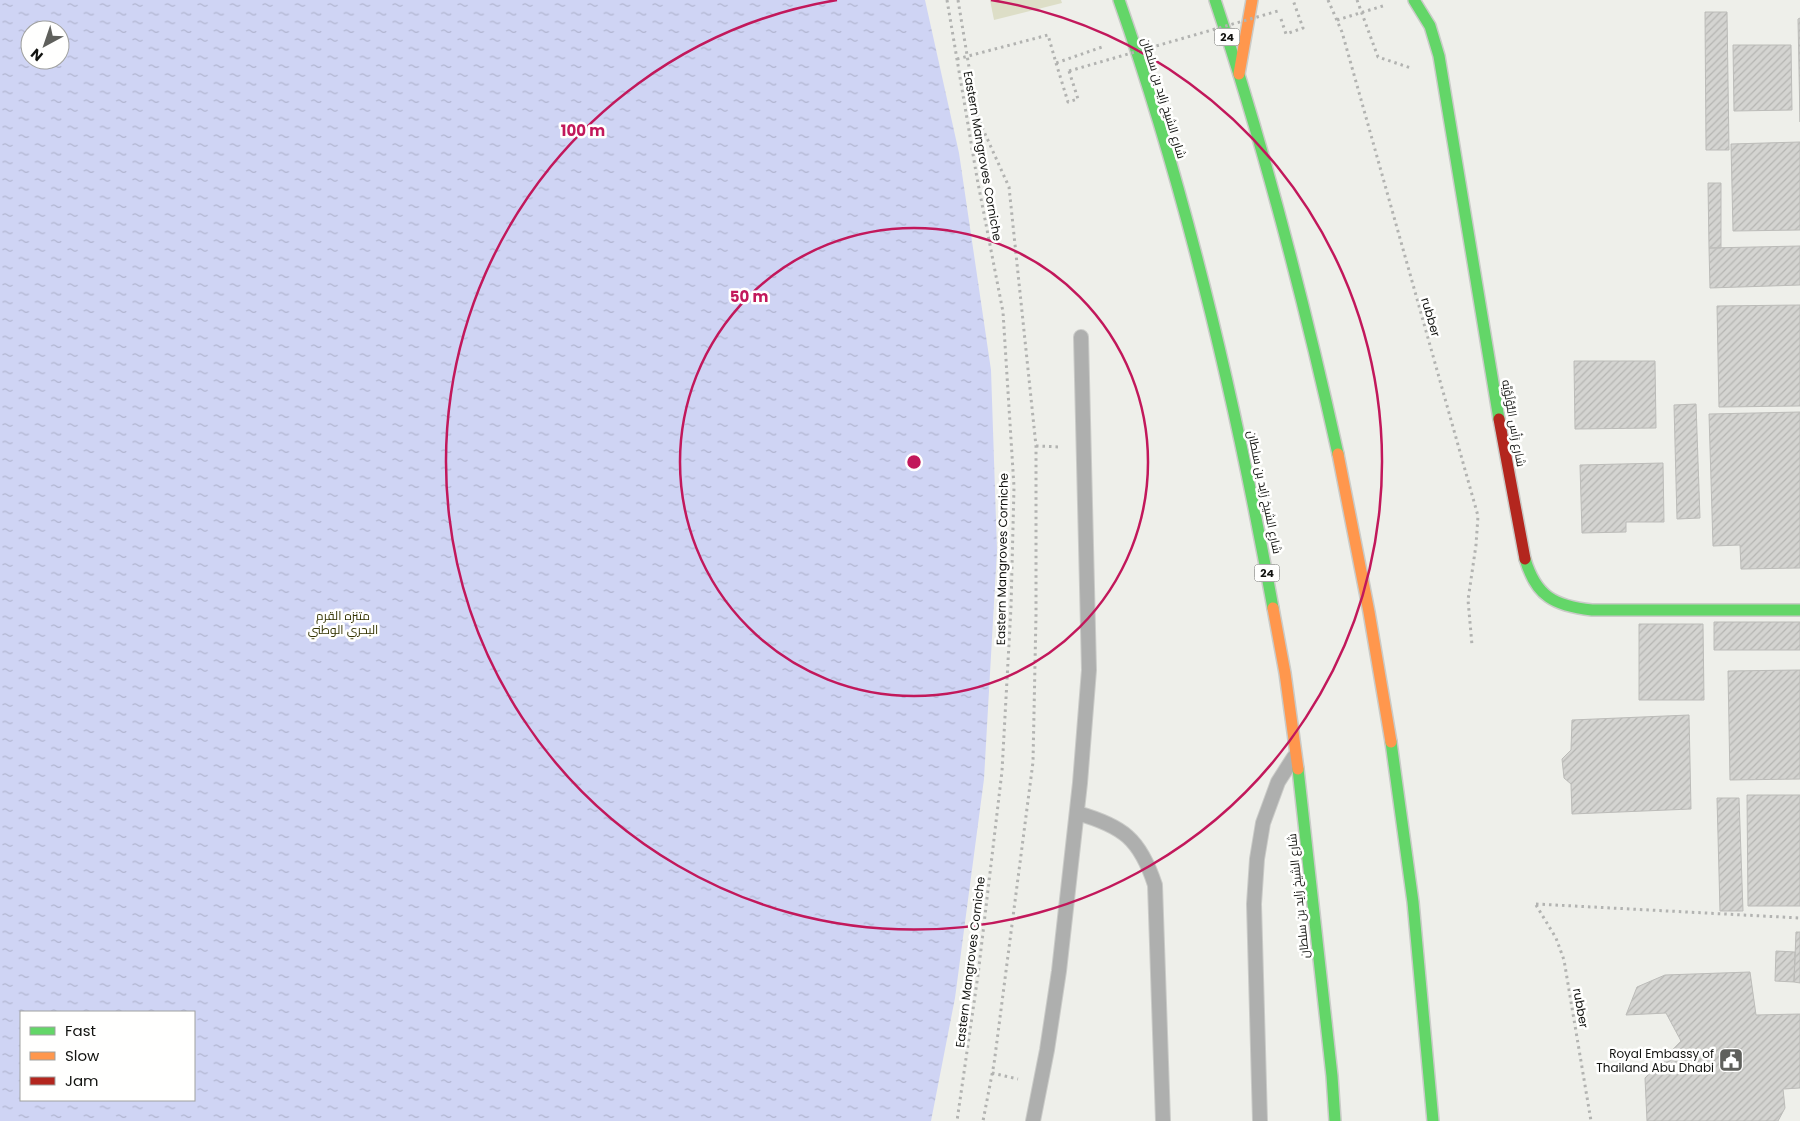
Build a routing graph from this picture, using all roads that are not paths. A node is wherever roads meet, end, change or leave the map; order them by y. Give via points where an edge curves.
1 (1119, 0) edge
2 (1215, 0) edge
3 (1252, 0) edge
4 (1414, 0) edge
5 (1239, 74) junction
6 (1081, 337) dead end
7 (1800, 610) edge
8 (1296, 754) junction
9 (1077, 813) junction
10 (1033, 1121) edge
11 (1163, 1121) edge
12 (1260, 1121) edge
13 (1335, 1121) edge
14 (1433, 1121) edge

1 - 8 main road, شارع الشيخ زايد بن سلطان / 24 via 1188,222 1233,408 1263,550
2 - 5 main road, 24
3 - 5 main road
4 - 7 main road, شارع رَأس اللُّؤلُؤيَّه via 1426,14 1433,30 1523,554 1532,579 1545,596 1568,608
5 - 14 main road, 24 via 1308,324 1363,576 1404,832
6 - 9 lane via 1090,670
8 - 12 lane via 1278,782 1263,823 1257,859 1254,904
8 - 13 main road, شارع الشيخ زايد بن سلطان / 24
9 - 10 lane via 1059,971
9 - 11 lane via 1113,825 1131,838 1142,852 1154,885

